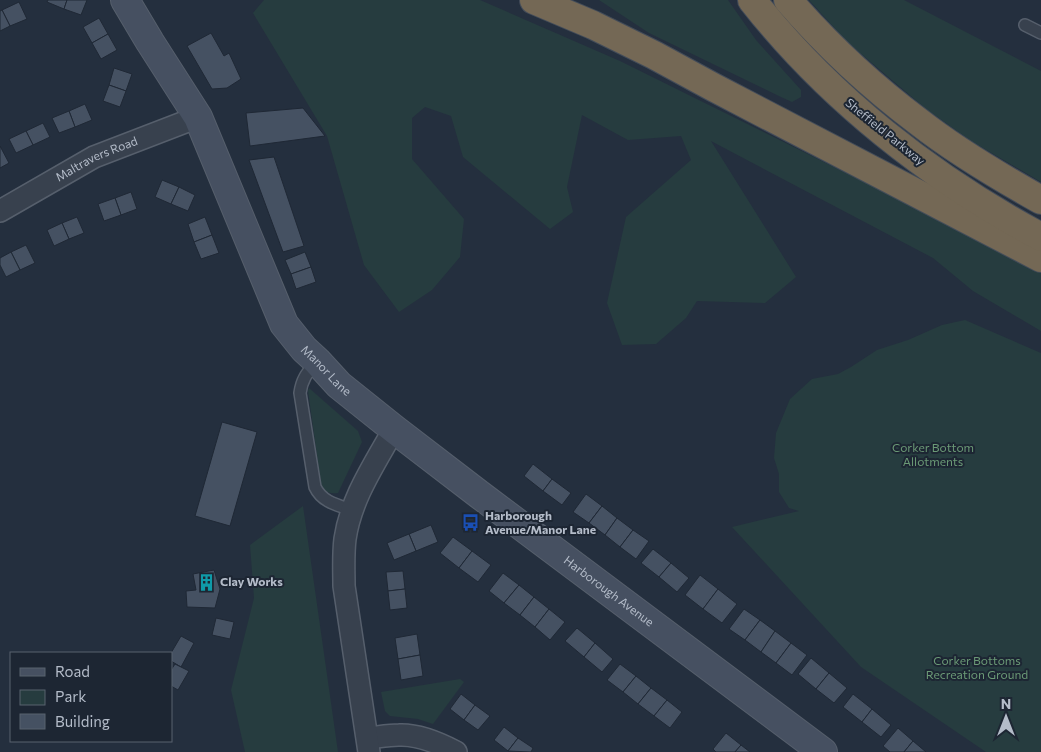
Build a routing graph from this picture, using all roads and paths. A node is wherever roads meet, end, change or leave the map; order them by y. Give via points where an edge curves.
1 (125, 0) edge
2 (534, 0) edge
3 (752, 0) edge
4 (788, 0) edge
5 (1025, 25) dead end
6 (1041, 33) edge
7 (198, 117) junction
8 (1041, 200) edge
9 (0, 211) edge
10 (1041, 237) edge
11 (1041, 258) edge
12 (317, 360) junction
13 (394, 429) junction
14 (352, 510) junction
15 (369, 745) edge
16 (456, 752) edge
17 (823, 752) edge

1 - 7 street, Manor Lane
2 - 11 highway via 654,55
3 - 10 highway, Sheffield Parkway via 815,72 862,115 922,163
4 - 8 highway via 836,51 912,118
5 - 6 lane
7 - 9 street, Maltravers Road via 94,156
7 - 12 street, Manor Lane via 284,324
12 - 13 street, Manor Lane via 339,386
12 - 14 lane via 305,375 300,393 315,487 318,494 332,503
13 - 14 street via 359,491
13 - 17 street, Harborough Avenue
14 - 15 street via 345,540 344,586
15 - 16 street via 400,734

